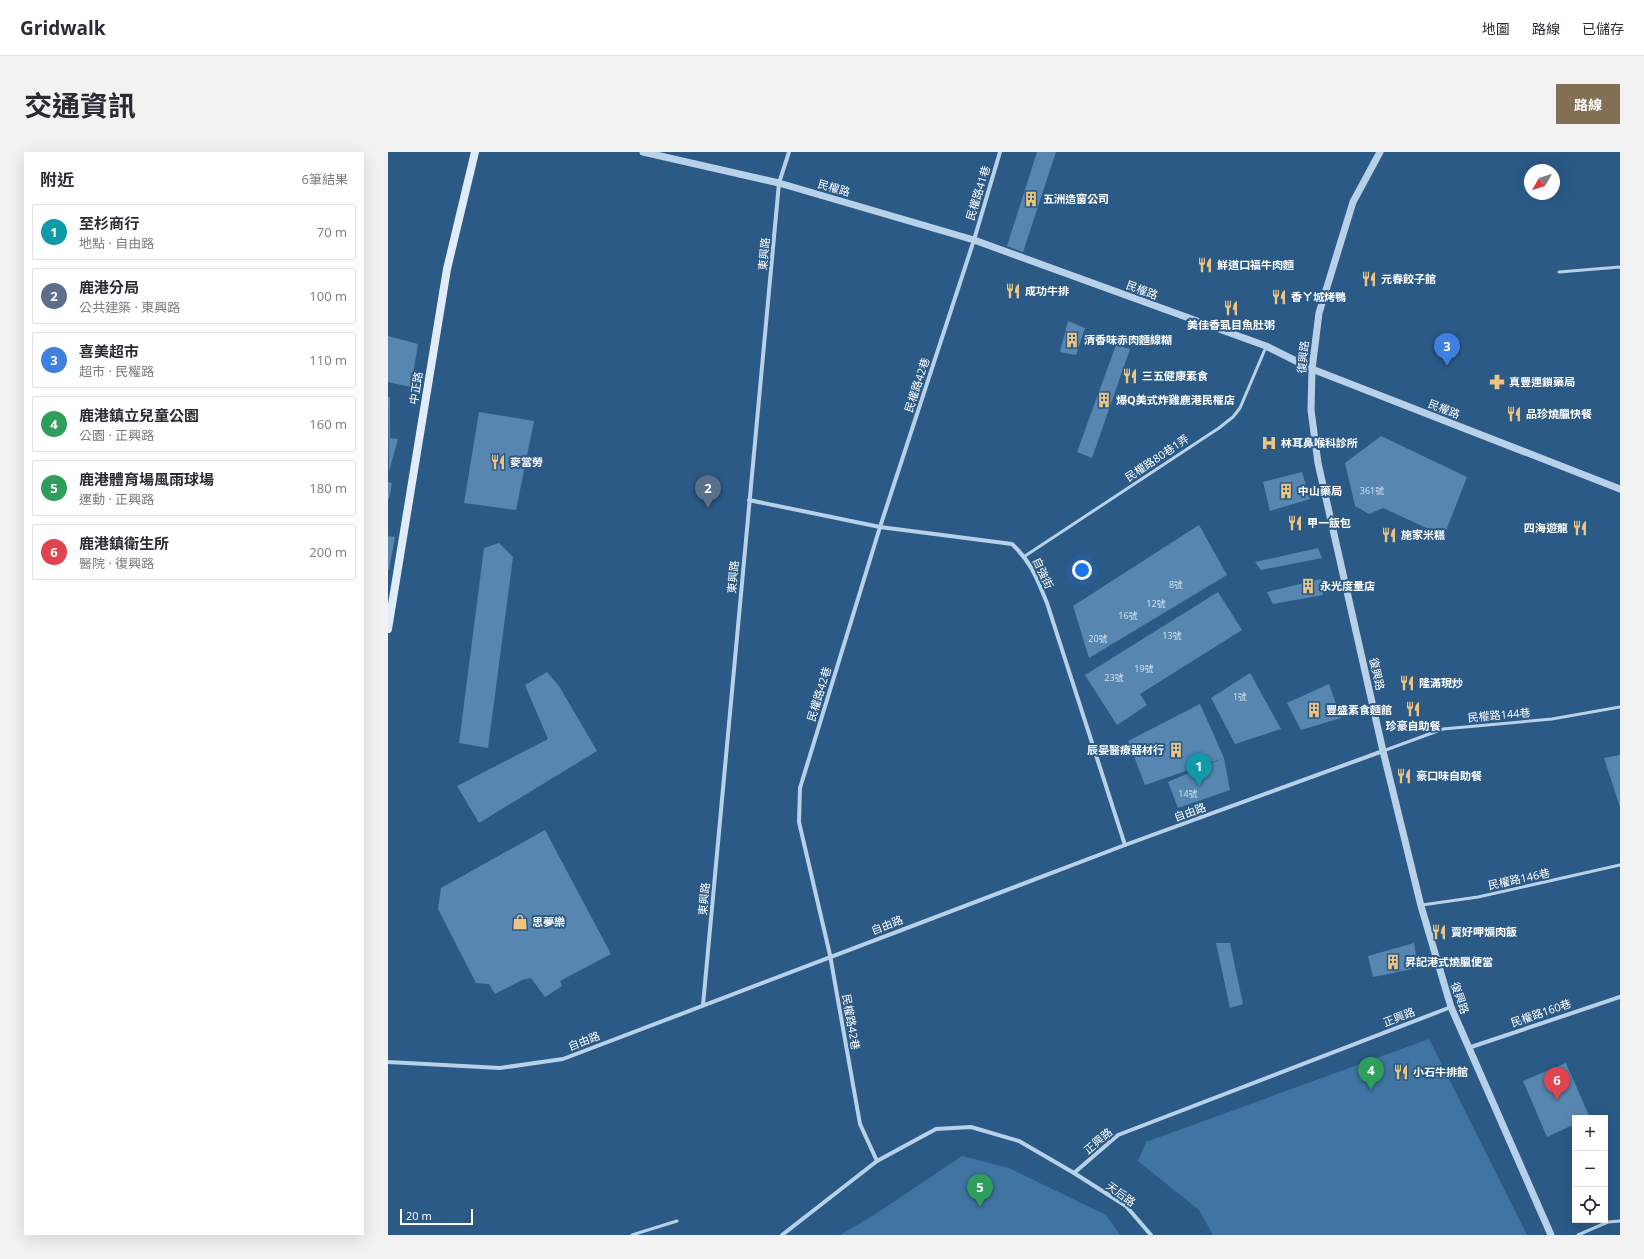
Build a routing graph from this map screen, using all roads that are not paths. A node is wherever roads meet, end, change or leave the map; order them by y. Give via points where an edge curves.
1 (476, 152) edge
2 (643, 152) edge
3 (789, 152) edge
4 (1000, 152) edge
5 (1380, 152) edge
6 (780, 184) junction
7 (974, 240) junction
8 (1620, 267) edge
9 (1559, 272) dead end
10 (1266, 346) junction
11 (1312, 369) junction
12 (1620, 489) edge
13 (749, 500) junction
14 (880, 527) junction
15 (1025, 556) junction
16 (388, 629) edge
17 (1620, 707) edge
18 (1383, 751) junction
19 (1126, 845) junction
20 (1620, 865) edge
21 (1421, 906) junction
22 (830, 956) junction
23 (1620, 997) edge
24 (703, 1005) junction
25 (1451, 1007) junction
26 (1468, 1048) junction
27 (388, 1062) edge
28 (877, 1161) junction
29 (1074, 1173) junction
30 (677, 1221) dead end
31 (1620, 1221) edge
32 (632, 1235) edge
33 (782, 1235) edge
34 (1151, 1235) edge
35 (1551, 1235) edge
36 (1578, 1235) edge

1 - 16 main road, 中正路 via 447,269
2 - 6 street, 民權路
3 - 6 street, 東興路
4 - 7 street, 民權路41巷
5 - 11 street, 復興路 via 1353,202 1319,313
6 - 7 street, 民權路
6 - 13 street, 東興路
7 - 10 street, 民權路
7 - 14 street, 民權路42巷
8 - 9 lane
10 - 11 street, 民權路
10 - 15 lane, 民權路80巷1弄 via 1240,408 1232,417
11 - 12 street, 民權路
11 - 18 street, 復興路 via 1311,410 1318,463
13 - 14 street, 自強街
13 - 24 street, 東興路
14 - 15 street, 自強街 via 1012,544
14 - 22 street, 民權路42巷 via 800,788 799,822
15 - 19 street, 自強街 via 1047,603
17 - 18 lane, 民權路144巷 via 1552,719 1443,729
18 - 19 street, 自由路
18 - 21 street, 復興路
19 - 22 street, 自由路
20 - 21 lane, 民權路146巷 via 1478,897
21 - 25 street, 復興路
22 - 24 street, 自由路
22 - 28 street, 民權路42巷 via 860,1124
23 - 26 street, 民權路160巷
24 - 27 street, 自由路 via 563,1059 500,1068
25 - 26 street, 復興路
25 - 29 street, 正興路 via 1118,1135
26 - 35 street, 復興路
28 - 29 street via 936,1129 971,1127 1019,1140
28 - 33 street
29 - 34 street, 天后路 via 1126,1206
30 - 32 lane
31 - 36 lane via 1608,1222

